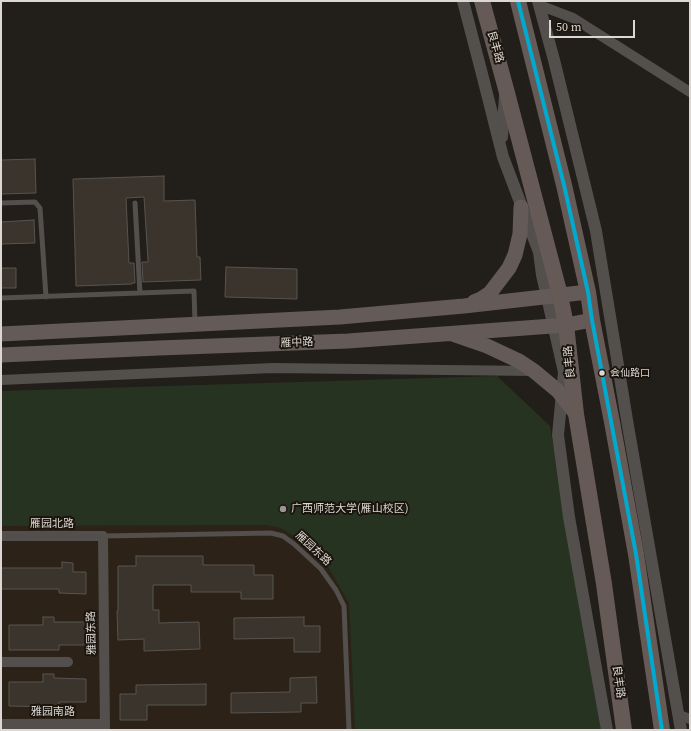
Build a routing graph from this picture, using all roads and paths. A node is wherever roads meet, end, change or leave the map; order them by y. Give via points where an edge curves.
1 (462, 1) edge
2 (482, 1) edge
3 (518, 1) edge
4 (539, 3) edge
5 (506, 89) junction
6 (690, 92) edge
7 (501, 150) junction
8 (1, 203) edge
9 (136, 203) dead end
10 (521, 207) junction
11 (588, 292) junction
12 (140, 293) junction
13 (553, 296) junction
14 (46, 297) junction
15 (1, 298) edge
16 (464, 306) junction
17 (592, 320) junction
18 (195, 324) junction
19 (560, 325) junction
20 (448, 333) junction
21 (1, 334) edge
22 (1, 355) edge
23 (534, 371) junction
24 (1, 380) edge
25 (562, 396) junction
26 (576, 414) junction
27 (1, 536) edge
28 (103, 536) junction
29 (1, 662) edge
30 (68, 662) dead end
31 (684, 717) edge
32 (1, 724) edge
33 (105, 727) edge
34 (350, 730) edge
35 (607, 730) edge
36 (624, 730) edge
37 (662, 730) edge
38 (681, 730) edge

1 - 7 street
2 - 5 highway, 良丰路
3 - 11 highway
4 - 6 street via 573,18
4 - 31 street via 597,238 629,434
5 - 7 street
5 - 13 highway, 良丰路
7 - 10 street
8 - 14 lane via 35,202 40,208
9 - 12 lane
10 - 13 street
10 - 16 main road via 520,234 509,268 490,293
11 - 13 main road
11 - 17 highway
12 - 14 lane
12 - 18 lane via 194,291
13 - 16 main road
13 - 19 highway, 良丰路
14 - 15 lane
16 - 18 main road via 340,317
17 - 19 main road, 雁中路
17 - 37 highway via 636,554
18 - 21 main road
19 - 20 main road, 雁中路
19 - 25 street via 564,372
19 - 26 highway, 良丰路
20 - 22 main road, 雁中路 via 348,341
20 - 23 main road via 487,346
23 - 24 street via 273,368
23 - 25 main road
25 - 26 main road
25 - 35 street via 558,435 569,517
26 - 36 highway, 良丰路 via 604,584
27 - 28 street, 雁园北路
28 - 33 street, 雅园东路
28 - 34 lane, 雁园东路 via 271,533 283,536 294,544 324,572 344,606
29 - 30 street
31 - 38 street
32 - 33 street, 雅园南路

